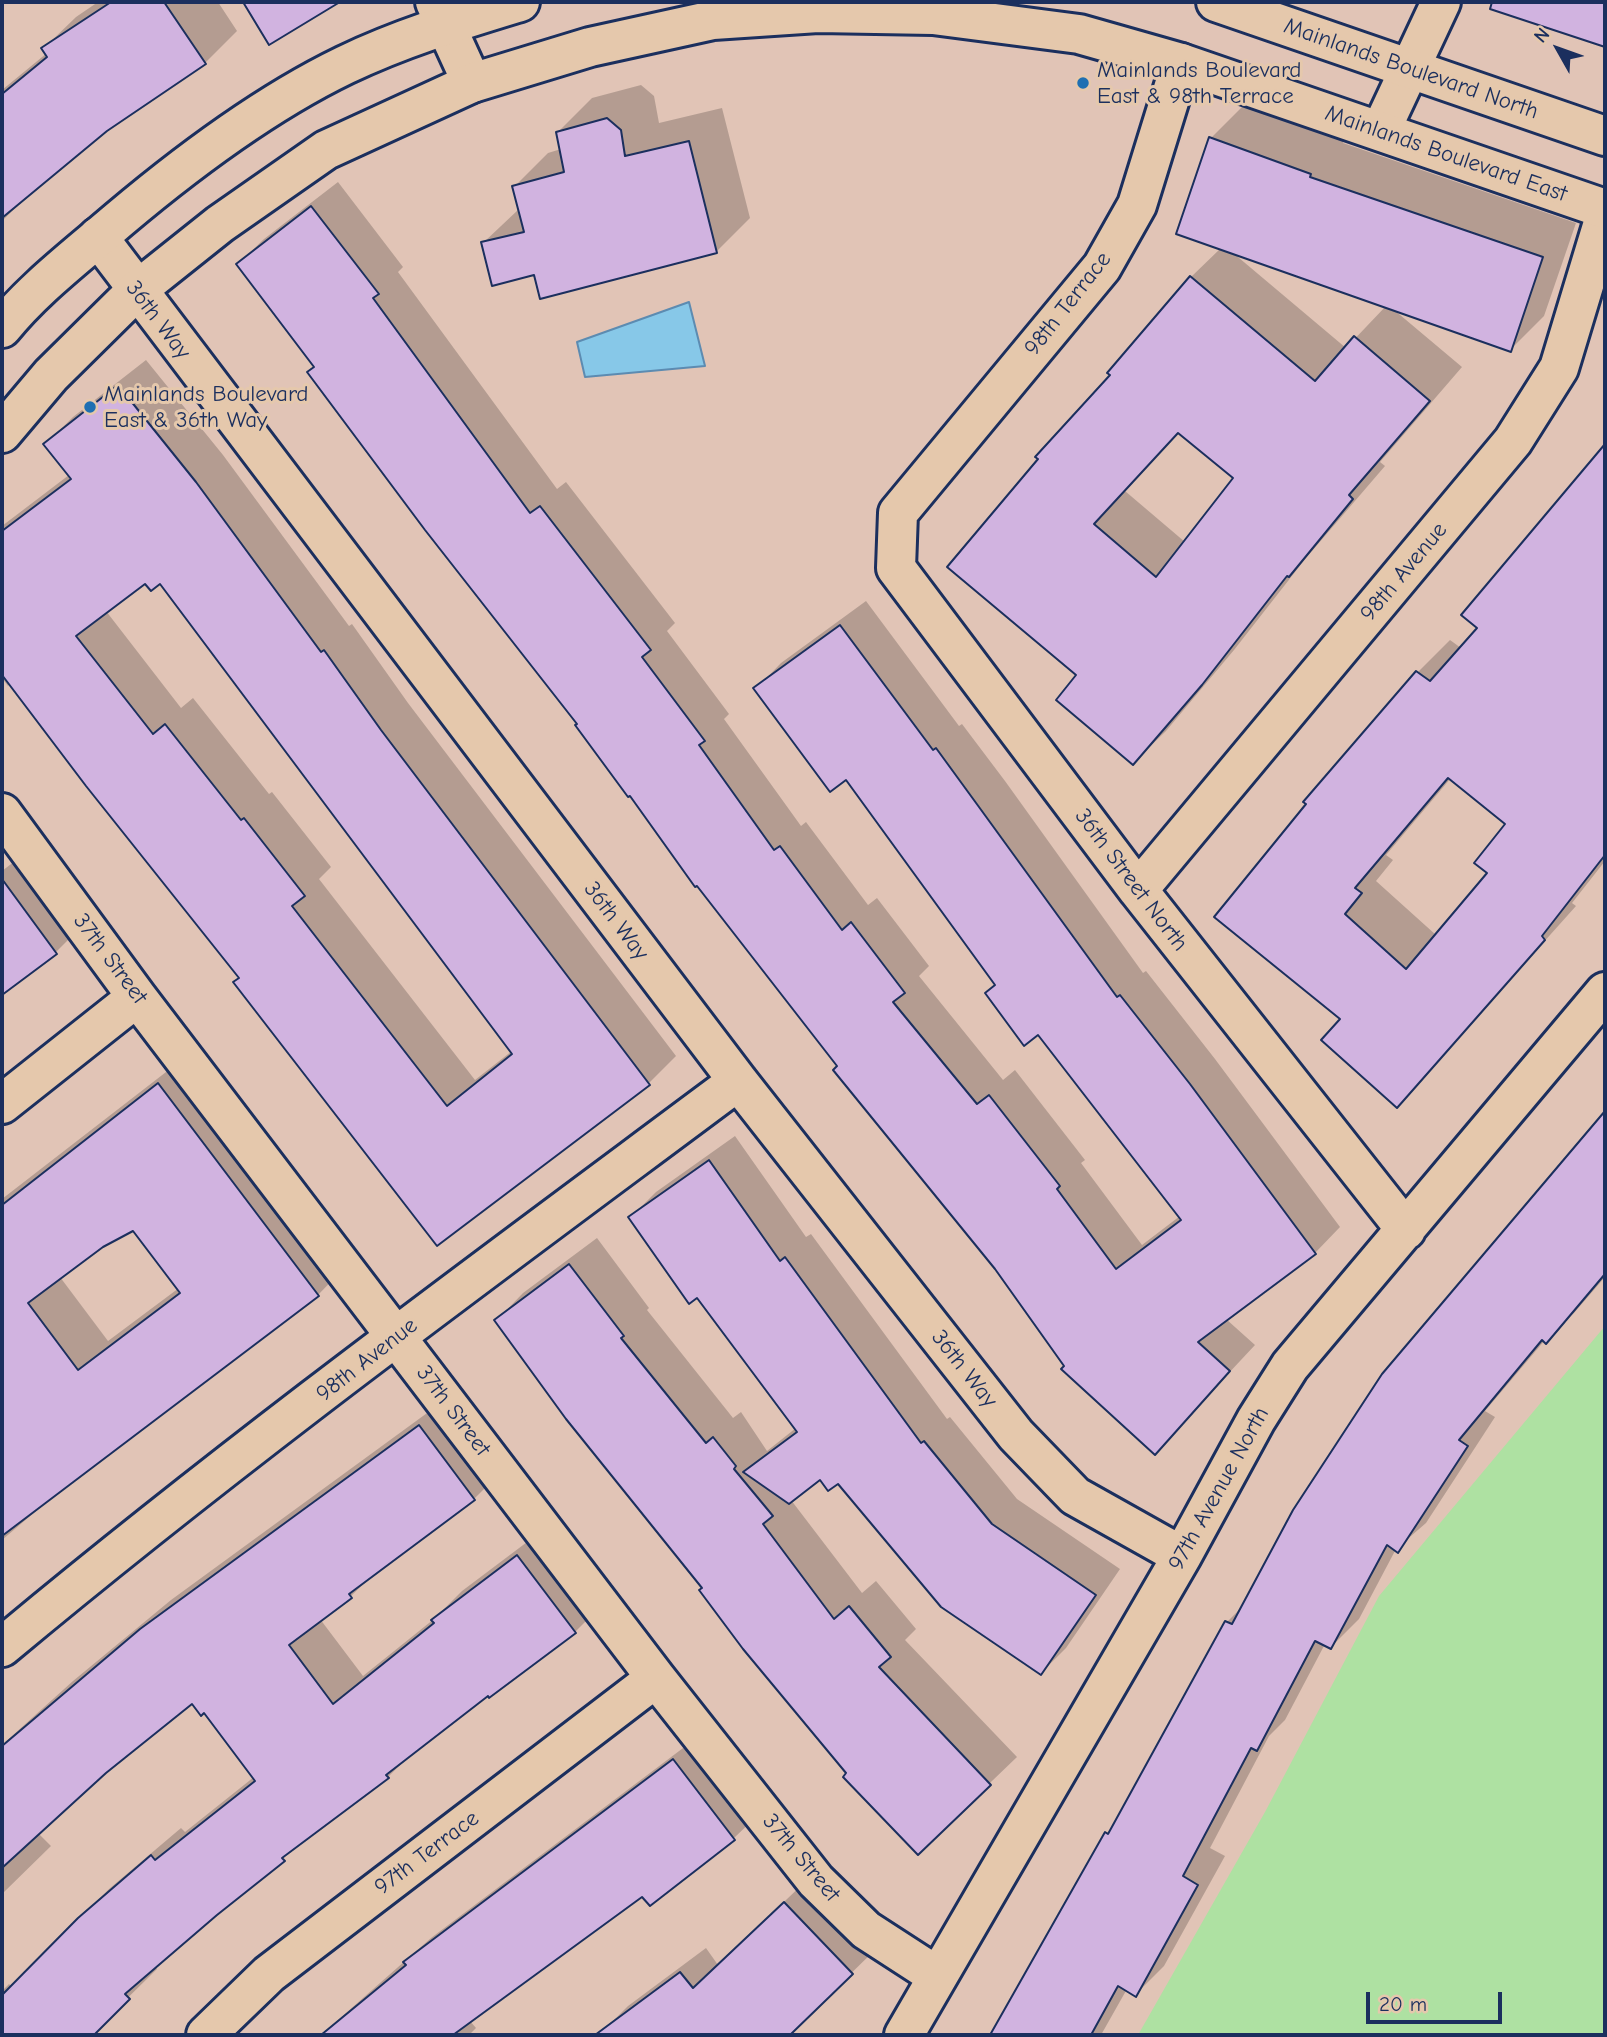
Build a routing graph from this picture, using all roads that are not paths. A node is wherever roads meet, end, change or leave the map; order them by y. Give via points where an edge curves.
1 (520, 2) edge
2 (1216, 2) edge
3 (1441, 2) edge
4 (441, 13) edge
5 (1181, 63) junction
6 (1410, 68) junction
7 (472, 83) junction
8 (1381, 131) junction
9 (1605, 136) edge
10 (1605, 209) edge
11 (1605, 216) edge
12 (98, 237) junction
13 (136, 291) junction
14 (2, 328) edge
15 (2, 433) edge
16 (898, 513) joint
17 (2, 813) edge
18 (1138, 890) junction
19 (1605, 992) edge
20 (138, 997) junction
21 (738, 1081) junction
22 (2, 1104) edge
23 (1406, 1230) junction
24 (397, 1337) junction
25 (1182, 1556) junction
26 (2, 1647) edge
27 (656, 1678) junction
28 (937, 1976) junction
29 (206, 2035) edge
30 (904, 2035) edge

1 - 4 street
2 - 6 street, Mainlands Boulevard North
3 - 6 street
4 - 7 street
4 - 12 street via 235,130
5 - 7 street, Mainlands Boulevard East via 1079,34 933,15 818,13 713,20 590,47
5 - 8 street, Mainlands Boulevard East
5 - 16 street, 98th Terrace via 1137,205 1102,267
6 - 8 street
6 - 9 street, Mainlands Boulevard North
7 - 13 street, Mainlands Boulevard East via 326,150 220,224
8 - 10 street, Mainlands Boulevard East
11 - 18 street, 98th Avenue via 1559,368 1513,441
12 - 13 street, 36th Way
12 - 14 street
13 - 15 street, Mainlands Boulevard East via 51,375
13 - 21 street, 36th Way
16 - 18 street, 36th Street North via 896,568
17 - 20 street, 37th Street
18 - 23 street, 36th Street North
19 - 23 street, 97th Avenue North
20 - 22 street
20 - 24 street, 37th Street
21 - 24 street, 98th Avenue
21 - 25 street, 36th Way via 1016,1435 1075,1496
23 - 25 street, 97th Avenue North via 1290,1366
24 - 26 street, 98th Avenue
24 - 27 street, 37th Street
25 - 28 street, 97th Avenue North
27 - 28 street, 37th Street via 816,1881 866,1930
27 - 29 street, 97th Terrace via 268,1974
28 - 30 street, 97th Avenue North

